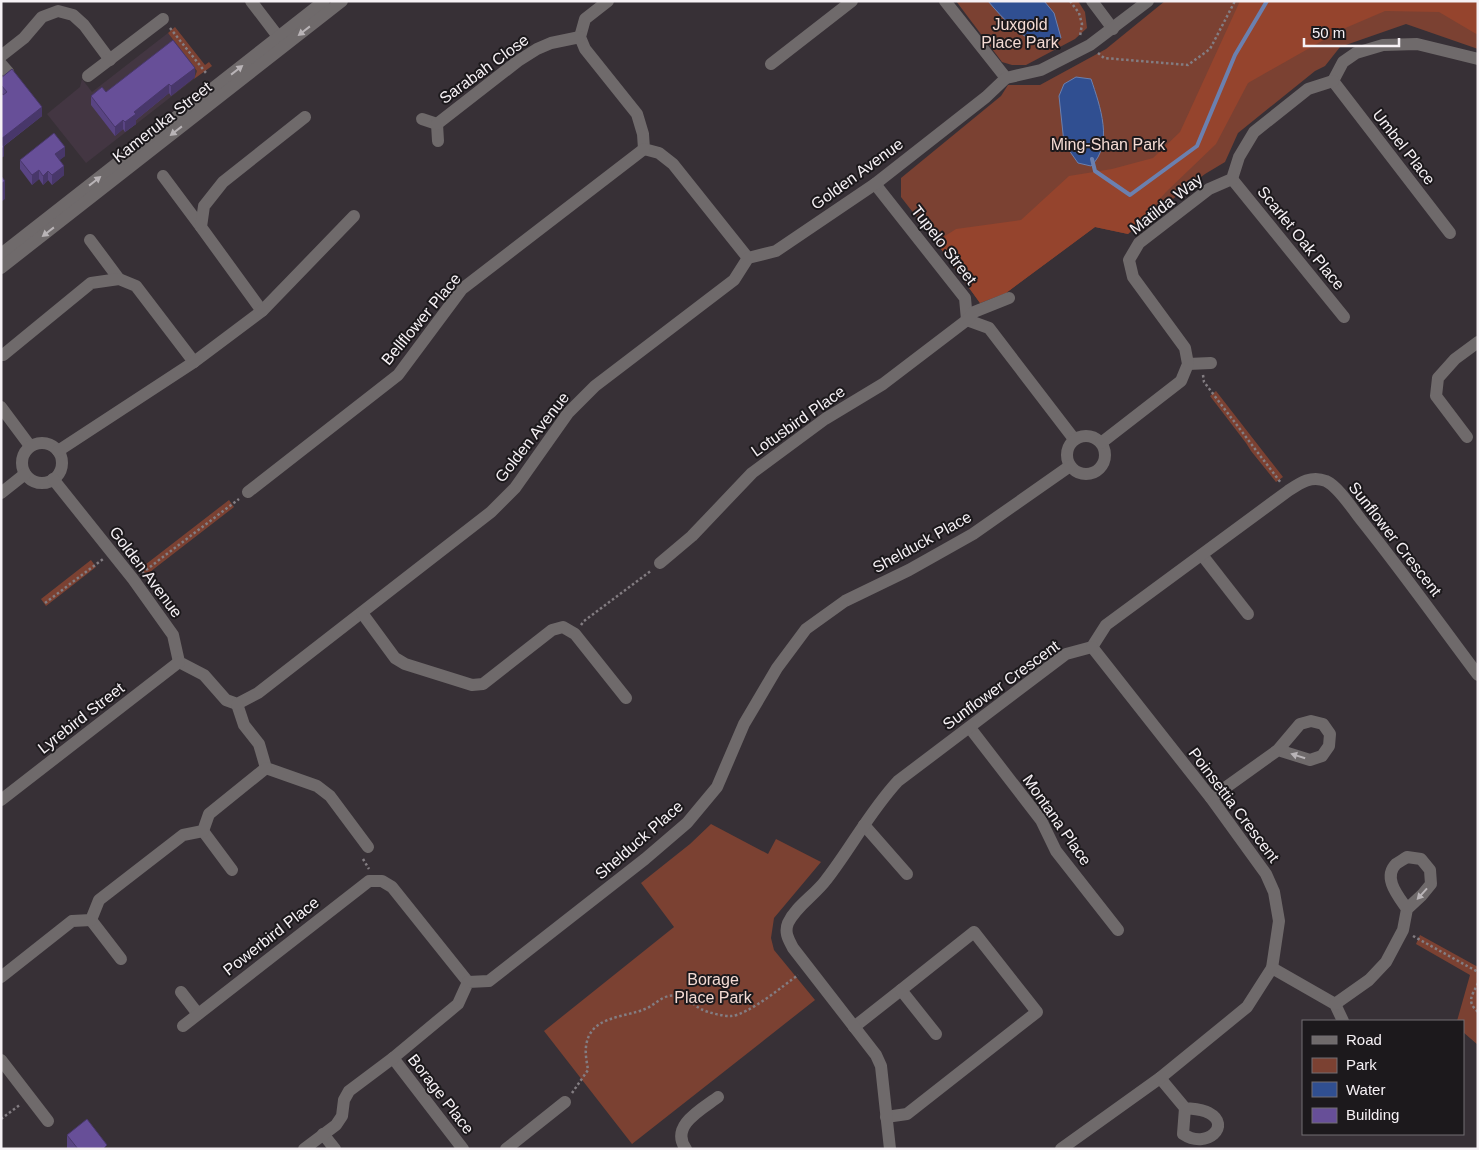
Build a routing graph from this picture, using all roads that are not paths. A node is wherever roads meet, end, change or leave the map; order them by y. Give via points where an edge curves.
1 (252, 1) edge
2 (324, 1) edge
3 (342, 1) edge
4 (608, 1) edge
5 (852, 1) edge
6 (945, 1) edge
7 (1092, 1) edge
8 (1148, 1) edge
9 (163, 19) road end
10 (1113, 29) junction
11 (580, 37) junction
12 (282, 41) junction
13 (1, 56) edge
14 (1478, 59) edge
15 (110, 60) junction
16 (771, 64) dead end
17 (88, 76) dead end
18 (1006, 78) junction
19 (1333, 81) junction
20 (305, 117) dead end
21 (422, 119) dead end
22 (437, 124) junction
23 (438, 141) dead end
24 (644, 149) junction
25 (163, 176) dead end
26 (1232, 179) junction
27 (875, 184) junction
28 (354, 216) dead end
29 (201, 227) junction
30 (1450, 233) dead end
31 (90, 240) dead end
32 (1, 254) edge
33 (748, 258) junction
34 (1, 268) edge
35 (119, 280) junction
36 (1009, 298) dead end
37 (262, 311) junction
38 (1344, 317) dead end
39 (967, 320) junction
40 (1478, 342) edge
41 (3, 355) dead end
42 (194, 362) junction
43 (1, 407) edge
44 (1467, 437) dead end
45 (1074, 439) junction
46 (1102, 443) junction
47 (30, 446) junction
48 (58, 451) junction
49 (1070, 466) junction
50 (25, 474) junction
51 (53, 479) junction
52 (248, 492) road end
53 (1, 493) edge
54 (1202, 555) junction
55 (660, 563) road end
56 (362, 613) junction
57 (1248, 614) dead end
58 (1092, 647) junction
59 (179, 662) junction
60 (1478, 675) edge
61 (626, 698) dead end
62 (237, 704) junction
63 (970, 728) junction
64 (1278, 750) dead end
65 (266, 768) junction
66 (1211, 798) junction
67 (1, 800) edge
68 (864, 825) junction
69 (203, 831) junction
70 (368, 847) road end
71 (232, 870) dead end
72 (907, 874) dead end
73 (1407, 909) dead end
74 (91, 920) junction
75 (1118, 930) dead end
76 (121, 959) dead end
77 (1272, 968) junction
78 (1, 977) edge
79 (468, 982) junction
80 (901, 990) junction
81 (181, 992) dead end
82 (1335, 1004) junction
83 (198, 1014) junction
84 (1343, 1020) edge
85 (183, 1026) dead end
86 (854, 1027) junction
87 (936, 1034) dead end
88 (393, 1058) junction
89 (1, 1060) edge
90 (1160, 1078) junction
91 (718, 1097) dead end
92 (565, 1102) road end
93 (1185, 1108) dead end
94 (886, 1117) junction
95 (48, 1121) dead end
96 (323, 1134) junction
97 (304, 1149) edge
98 (335, 1149) edge
99 (463, 1149) edge
100 (506, 1149) edge
101 (686, 1149) edge
102 (890, 1149) edge
103 (1061, 1149) edge

1 - 12 street
2 - 12 street, Kameruka Street
3 -> 12 street, Kameruka Street
4 - 11 street via 585,19
5 - 16 street
6 - 18 street
7 - 10 street
8 - 10 street
9 - 15 street
10 - 18 street via 1090,46 1040,70
11 - 22 street, Sarabah Close via 537,49
11 - 24 street via 637,114
32 -> 12 street, Kameruka Street
12 -> 34 street, Kameruka Street
13 - 15 street via 24,38 42,17 58,11 73,15 84,25
14 - 19 street via 1417,44 1383,45 1356,53 1344,62
15 - 17 street
18 - 27 street, Golden Avenue
19 - 26 street via 1308,89 1254,132 1239,157
19 - 30 street, Umbel Place
20 - 29 street via 223,182 204,206
21 - 22 street, Sarabah Close
22 - 23 street, Sarabah Close
24 - 33 street via 659,153 673,164
24 - 52 street, Bellflower Place via 462,289 398,374
25 - 29 street
26 - 38 street, Scarlet Oak Place
26 - 46 street, Matilda Way via 1209,189 1139,243 1130,260 1134,277 1200,363
27 - 33 street, Golden Avenue via 776,251
27 - 39 street, Tupelo Street via 965,298
28 - 37 street
29 - 37 street
31 - 35 street
33 - 56 street, Golden Avenue via 734,280 595,386 568,413 515,488 491,512
35 - 41 street via 91,283
35 - 42 street via 136,286
36 - 39 street, Lotusbird Place via 974,312
37 - 42 street
39 - 45 street via 989,328
39 - 55 street, Lotusbird Place via 883,384 825,419 752,474 692,536
40 - 44 street via 1455,359 1438,378 1436,396
42 - 48 street
43 - 47 street
45 - 46 street via 1086,435
45 - 49 street via 1066,455
46 - 49 street via 1105,454 1098,470 1086,474
47 - 48 street via 42,443
47 - 50 street via 23,456
48 - 51 street via 62,463
49 - 79 street, Shelduck Place via 973,534 846,601 806,629 777,668 744,724 717,787 687,823 489,982
50 - 51 street via 35,482
50 - 53 street
51 - 59 street, Golden Avenue via 173,635
54 - 57 street
54 - 58 street, Sunflower Crescent via 1106,625
54 - 60 street, Sunflower Crescent via 1301,482 1314,478 1327,482 1386,551
56 - 61 street via 395,658 472,685 483,684 552,630 563,627 575,634
56 - 62 street, Golden Avenue via 258,694
58 - 63 street, Sunflower Crescent via 1066,654
58 - 66 street, Poinsettia Crescent
59 - 62 street via 204,675 226,700
59 - 67 street, Lyrebird Street
62 - 65 street via 244,725 259,744
63 - 68 street, Sunflower Crescent via 898,781
63 - 75 street, Montana Place via 1042,820 1056,851
64 - 66 street
65 - 69 street via 209,814
65 - 70 street via 317,786 330,796
66 - 77 street, Poinsettia Crescent via 1266,874 1274,892 1279,921
68 - 72 street
68 - 86 street, Sunflower Crescent via 826,880 793,914 786,930 793,948
69 - 71 street
69 - 74 street via 183,835 114,888 99,900
73 - 82 street via 1403,930 1386,962 1369,980
74 - 76 street
74 - 78 street via 72,921
77 - 82 street
77 - 90 street, Poinsettia Crescent via 1246,1006
79 - 83 street, Powerbird Place via 392,887 382,881 369,881
79 - 88 street via 458,1004
80 - 86 street
80 - 87 street
80 - 94 street via 974,932 1037,1012 907,1114
81 - 83 street
82 - 84 street
83 - 85 street, Powerbird Place
86 - 94 street, Sunflower Crescent via 871,1047 881,1066
88 - 96 street via 350,1091 344,1100 342,1116
88 - 99 street, Borage Place
89 - 95 street
90 - 93 street
90 - 103 street, Poinsettia Crescent
91 - 101 street via 684,1124 681,1134
92 - 100 street
94 - 102 street, Sunflower Crescent
96 - 97 street
96 - 98 street

